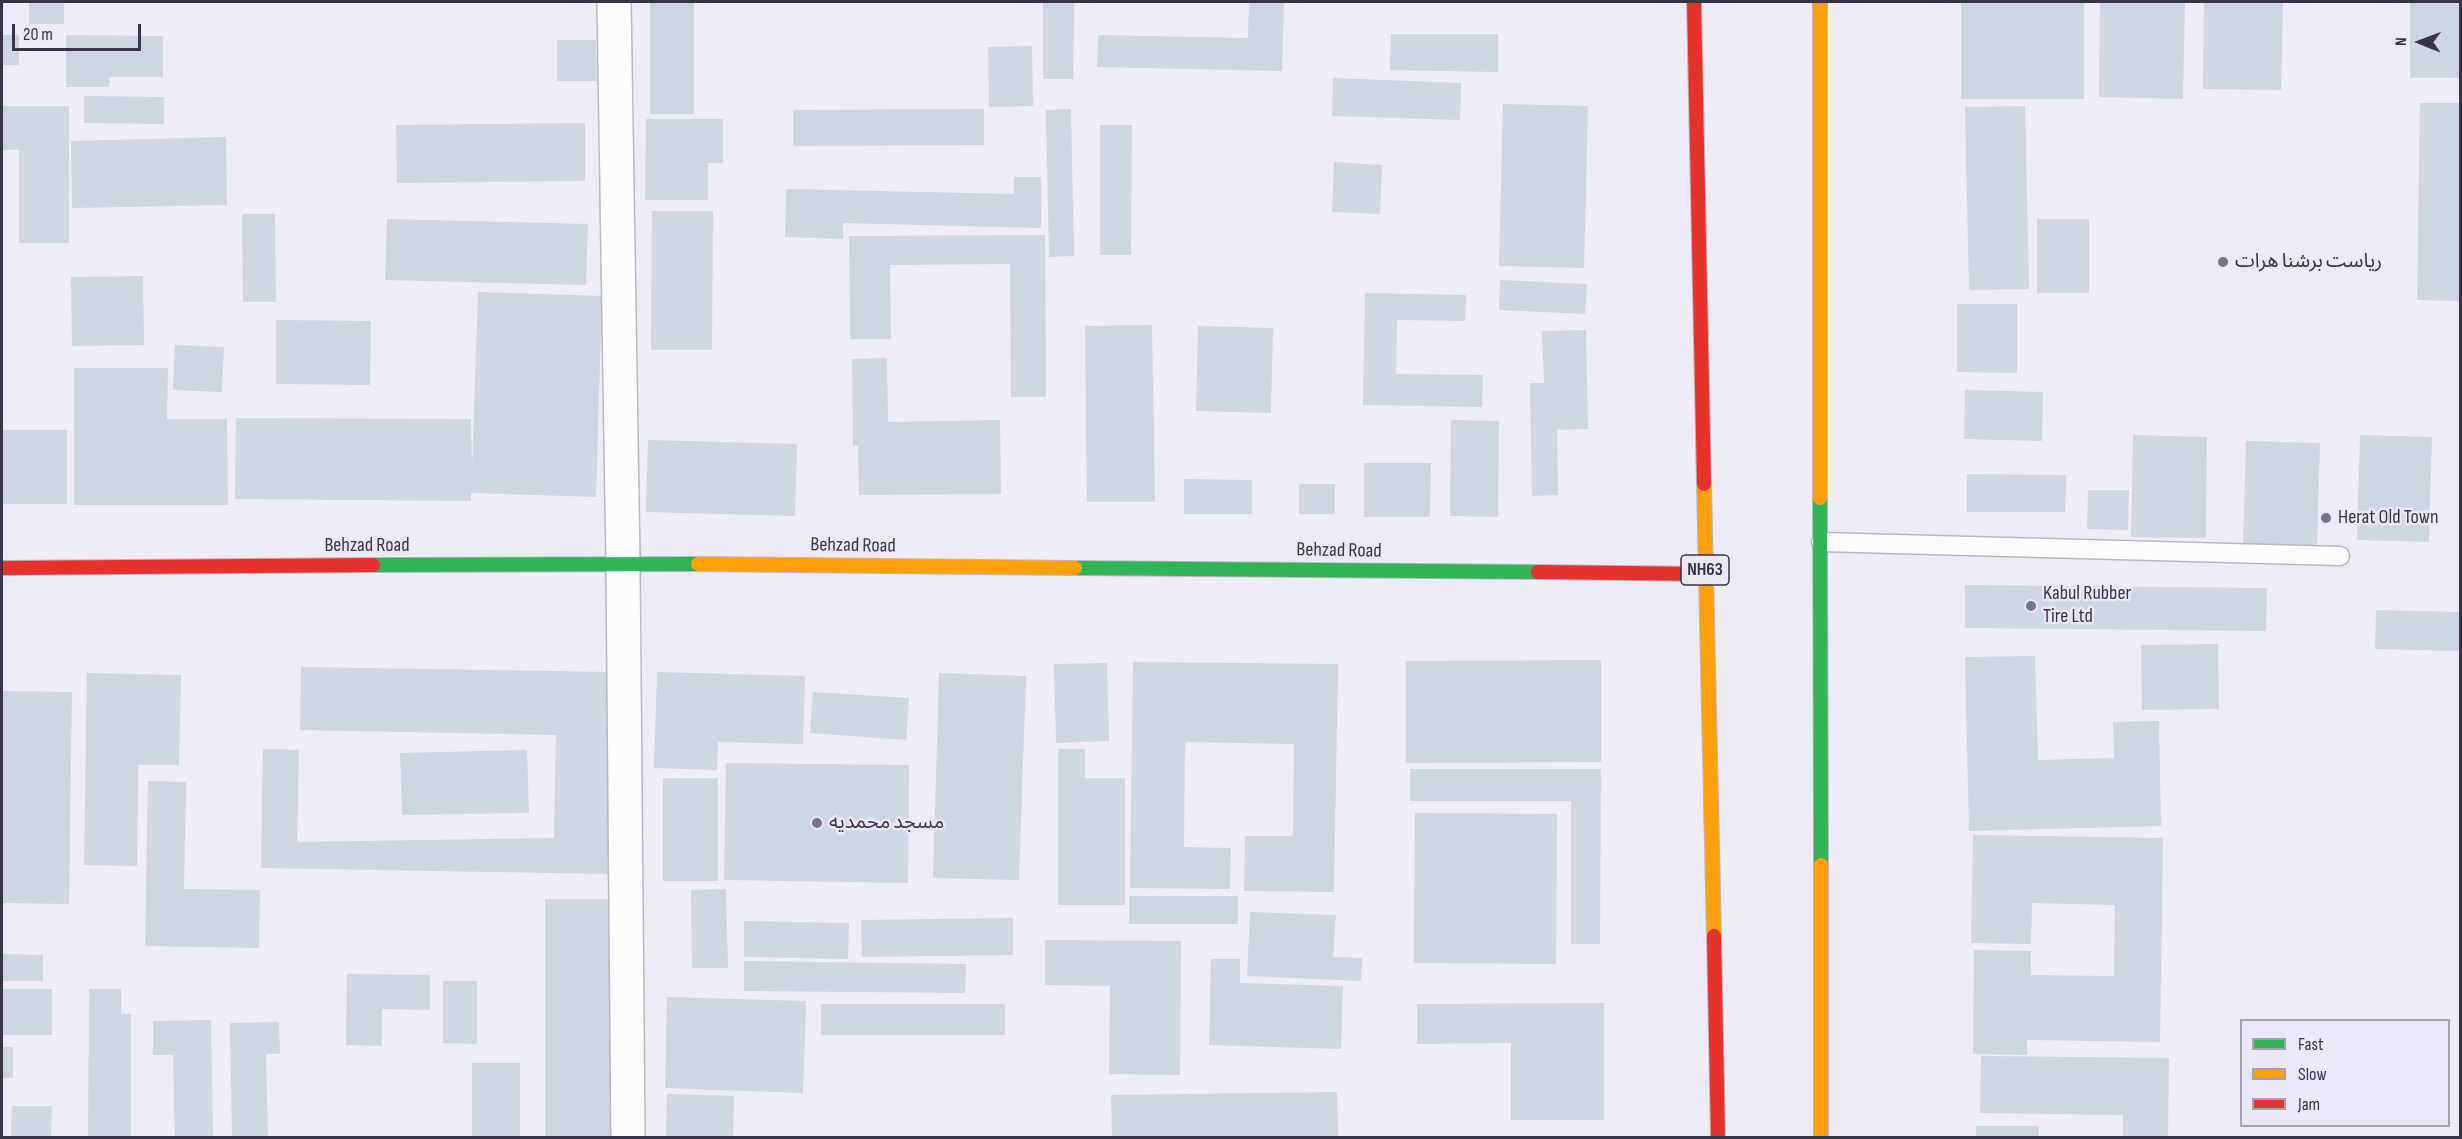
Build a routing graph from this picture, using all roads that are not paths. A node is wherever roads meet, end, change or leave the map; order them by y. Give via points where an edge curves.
1 (614, 2) edge
2 (1694, 2) edge
3 (1820, 2) edge
4 (1821, 542) junction
5 (2340, 556) dead end
6 (623, 563) junction
7 (2, 568) edge
8 (1705, 574) junction
9 (628, 1137) edge
10 (1718, 1137) edge
11 (1821, 1137) edge

1 - 6 street
2 - 8 main road, NH63
3 - 4 main road
4 - 5 lane
4 - 11 main road
6 - 7 main road, Behzad Road
6 - 8 main road, Behzad Road
6 - 9 street
8 - 10 main road, NH63

